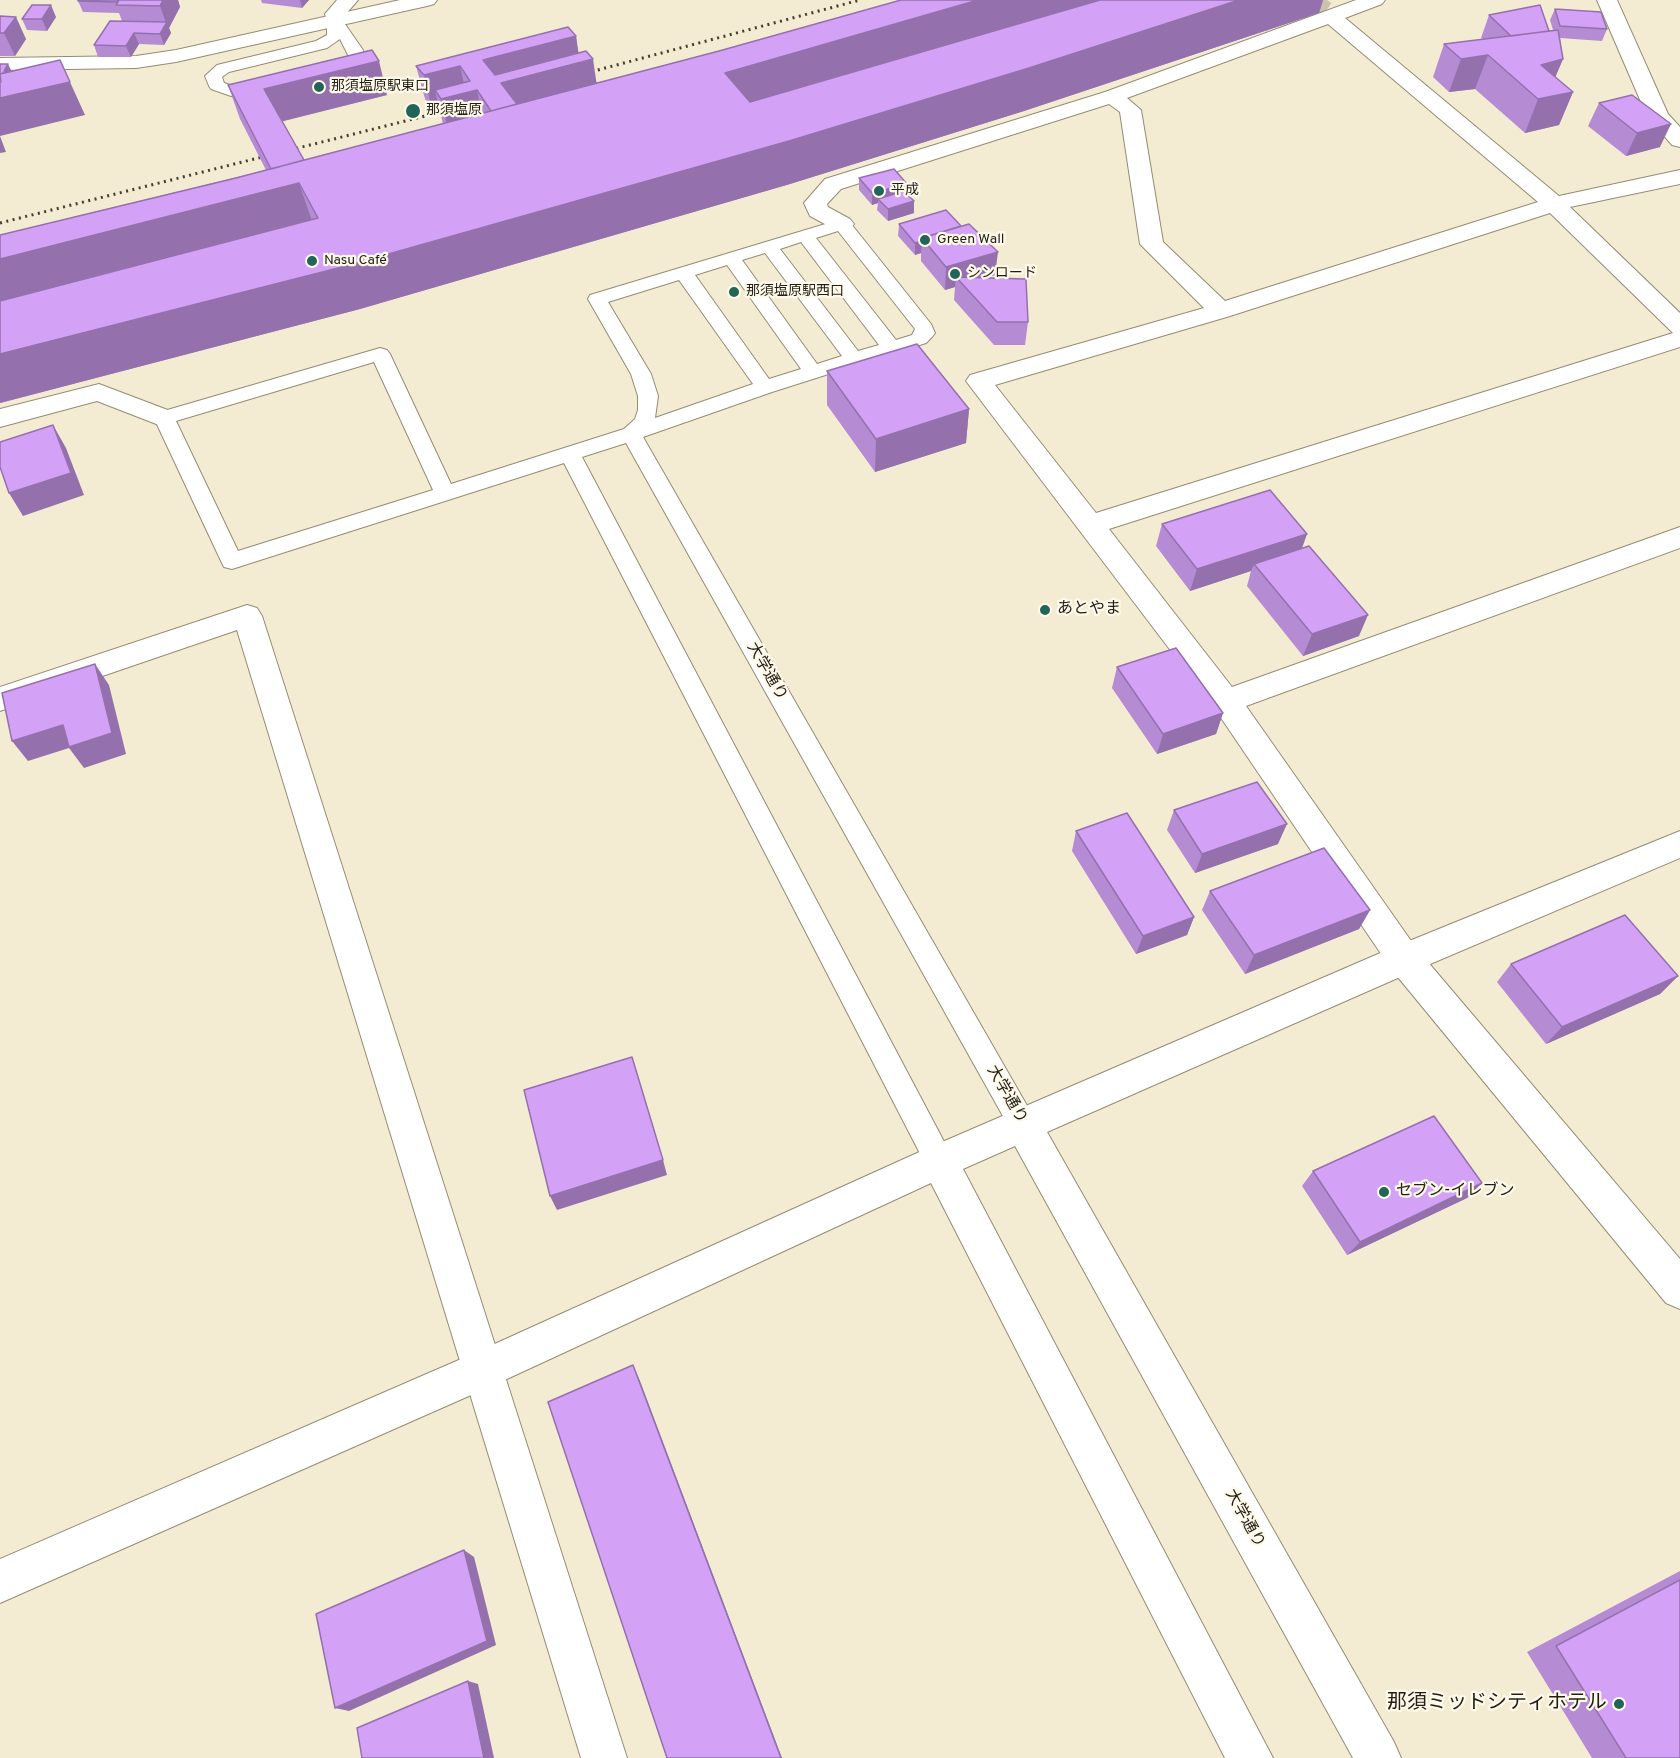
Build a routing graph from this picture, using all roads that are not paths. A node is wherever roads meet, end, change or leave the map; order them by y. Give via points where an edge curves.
1 (348, 0) edge
2 (427, 0) edge
3 (1376, 0) edge
4 (1606, 0) edge
5 (1331, 16) junction
6 (335, 20) junction
7 (0, 64) edge
8 (1112, 96) junction
9 (1680, 141) edge
10 (1680, 177) edge
11 (1554, 204) junction
12 (842, 224) junction
13 (805, 235) junction
14 (769, 246) junction
15 (731, 258) junction
16 (684, 272) junction
17 (1221, 311) junction
18 (1680, 327) edge
19 (1680, 339) edge
20 (892, 348) junction
21 (854, 359) junction
22 (813, 372) junction
23 (765, 387) junction
24 (0, 418) edge
25 (164, 418) junction
26 (630, 434) junction
27 (570, 454) junction
28 (446, 494) junction
29 (1090, 525) junction
30 (1680, 537) edge
31 (0, 699) edge
32 (1226, 701) junction
33 (1680, 844) edge
34 (1404, 959) junction
35 (1023, 1125) junction
36 (939, 1161) junction
37 (1675, 1274) edge
38 (482, 1370) junction
39 (0, 1581) edge
40 (604, 1758) edge
41 (1250, 1758) edge
42 (1378, 1758) edge

1 - 6 street via 335,14
2 - 6 street
3 - 5 street
4 - 9 street via 1658,116
5 - 8 street
5 - 11 street
6 - 6 lane via 332,40 235,63 215,72 217,86 234,92 292,84 348,68 357,57
6 - 7 street via 136,62
8 - 12 street via 833,184 815,202 818,211
8 - 17 street via 1130,110 1152,244
10 - 11 street
11 - 17 street
11 - 18 street
12 - 13 lane
12 - 20 lane via 924,328 919,339
13 - 14 lane
13 - 20 lane
14 - 15 lane
14 - 21 lane
15 - 16 lane
15 - 22 lane
16 - 23 lane
16 - 26 lane via 597,299 641,374 648,396 644,422
17 - 29 street via 979,381
19 - 29 street
20 - 21 lane
21 - 22 lane
22 - 23 lane
23 - 26 lane
24 - 25 street via 99,392
25 - 28 lane via 380,354
25 - 28 lane via 232,561
26 - 27 lane
26 - 35 lane, 大学通り
27 - 28 lane
27 - 36 lane
29 - 32 street
30 - 32 street
31 - 38 street via 247,616
32 - 34 street
33 - 34 street
34 - 35 street
34 - 37 street
35 - 36 street
35 - 42 street, 大学通り
36 - 38 street
36 - 41 street
38 - 39 street
38 - 40 street

